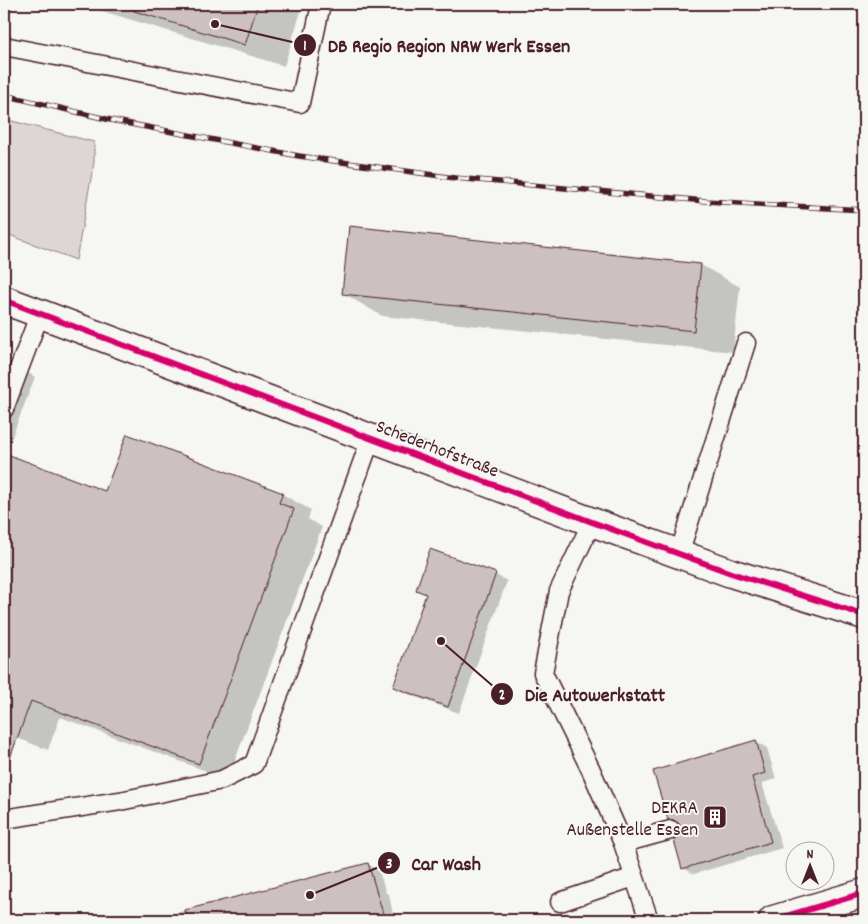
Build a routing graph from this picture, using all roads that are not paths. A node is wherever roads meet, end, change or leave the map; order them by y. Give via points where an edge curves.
1 (321, 4) edge
2 (4, 46) edge
3 (4, 300) edge
4 (40, 313) junction
5 (746, 343) dead end
6 (4, 409) edge
7 (371, 438) junction
8 (592, 522) junction
9 (679, 554) junction
10 (864, 615) edge
11 (4, 819) edge
12 (670, 830) dead end
13 (623, 843) junction
14 (634, 877) junction
15 (864, 893) edge
16 (560, 902) dead end
17 (649, 920) edge
18 (773, 920) edge

1 - 2 lane via 300,103
3 - 4 street, Schederhofstraße
4 - 6 lane
4 - 7 street, Schederhofstraße
5 - 9 lane
7 - 8 street, Schederhofstraße
7 - 11 lane via 254,764 222,780 120,801
8 - 9 street, Schederhofstraße
8 - 13 lane via 559,591 543,673
9 - 10 street, Schederhofstraße
12 - 13 lane
13 - 14 lane
14 - 16 lane
14 - 17 lane
15 - 18 street

